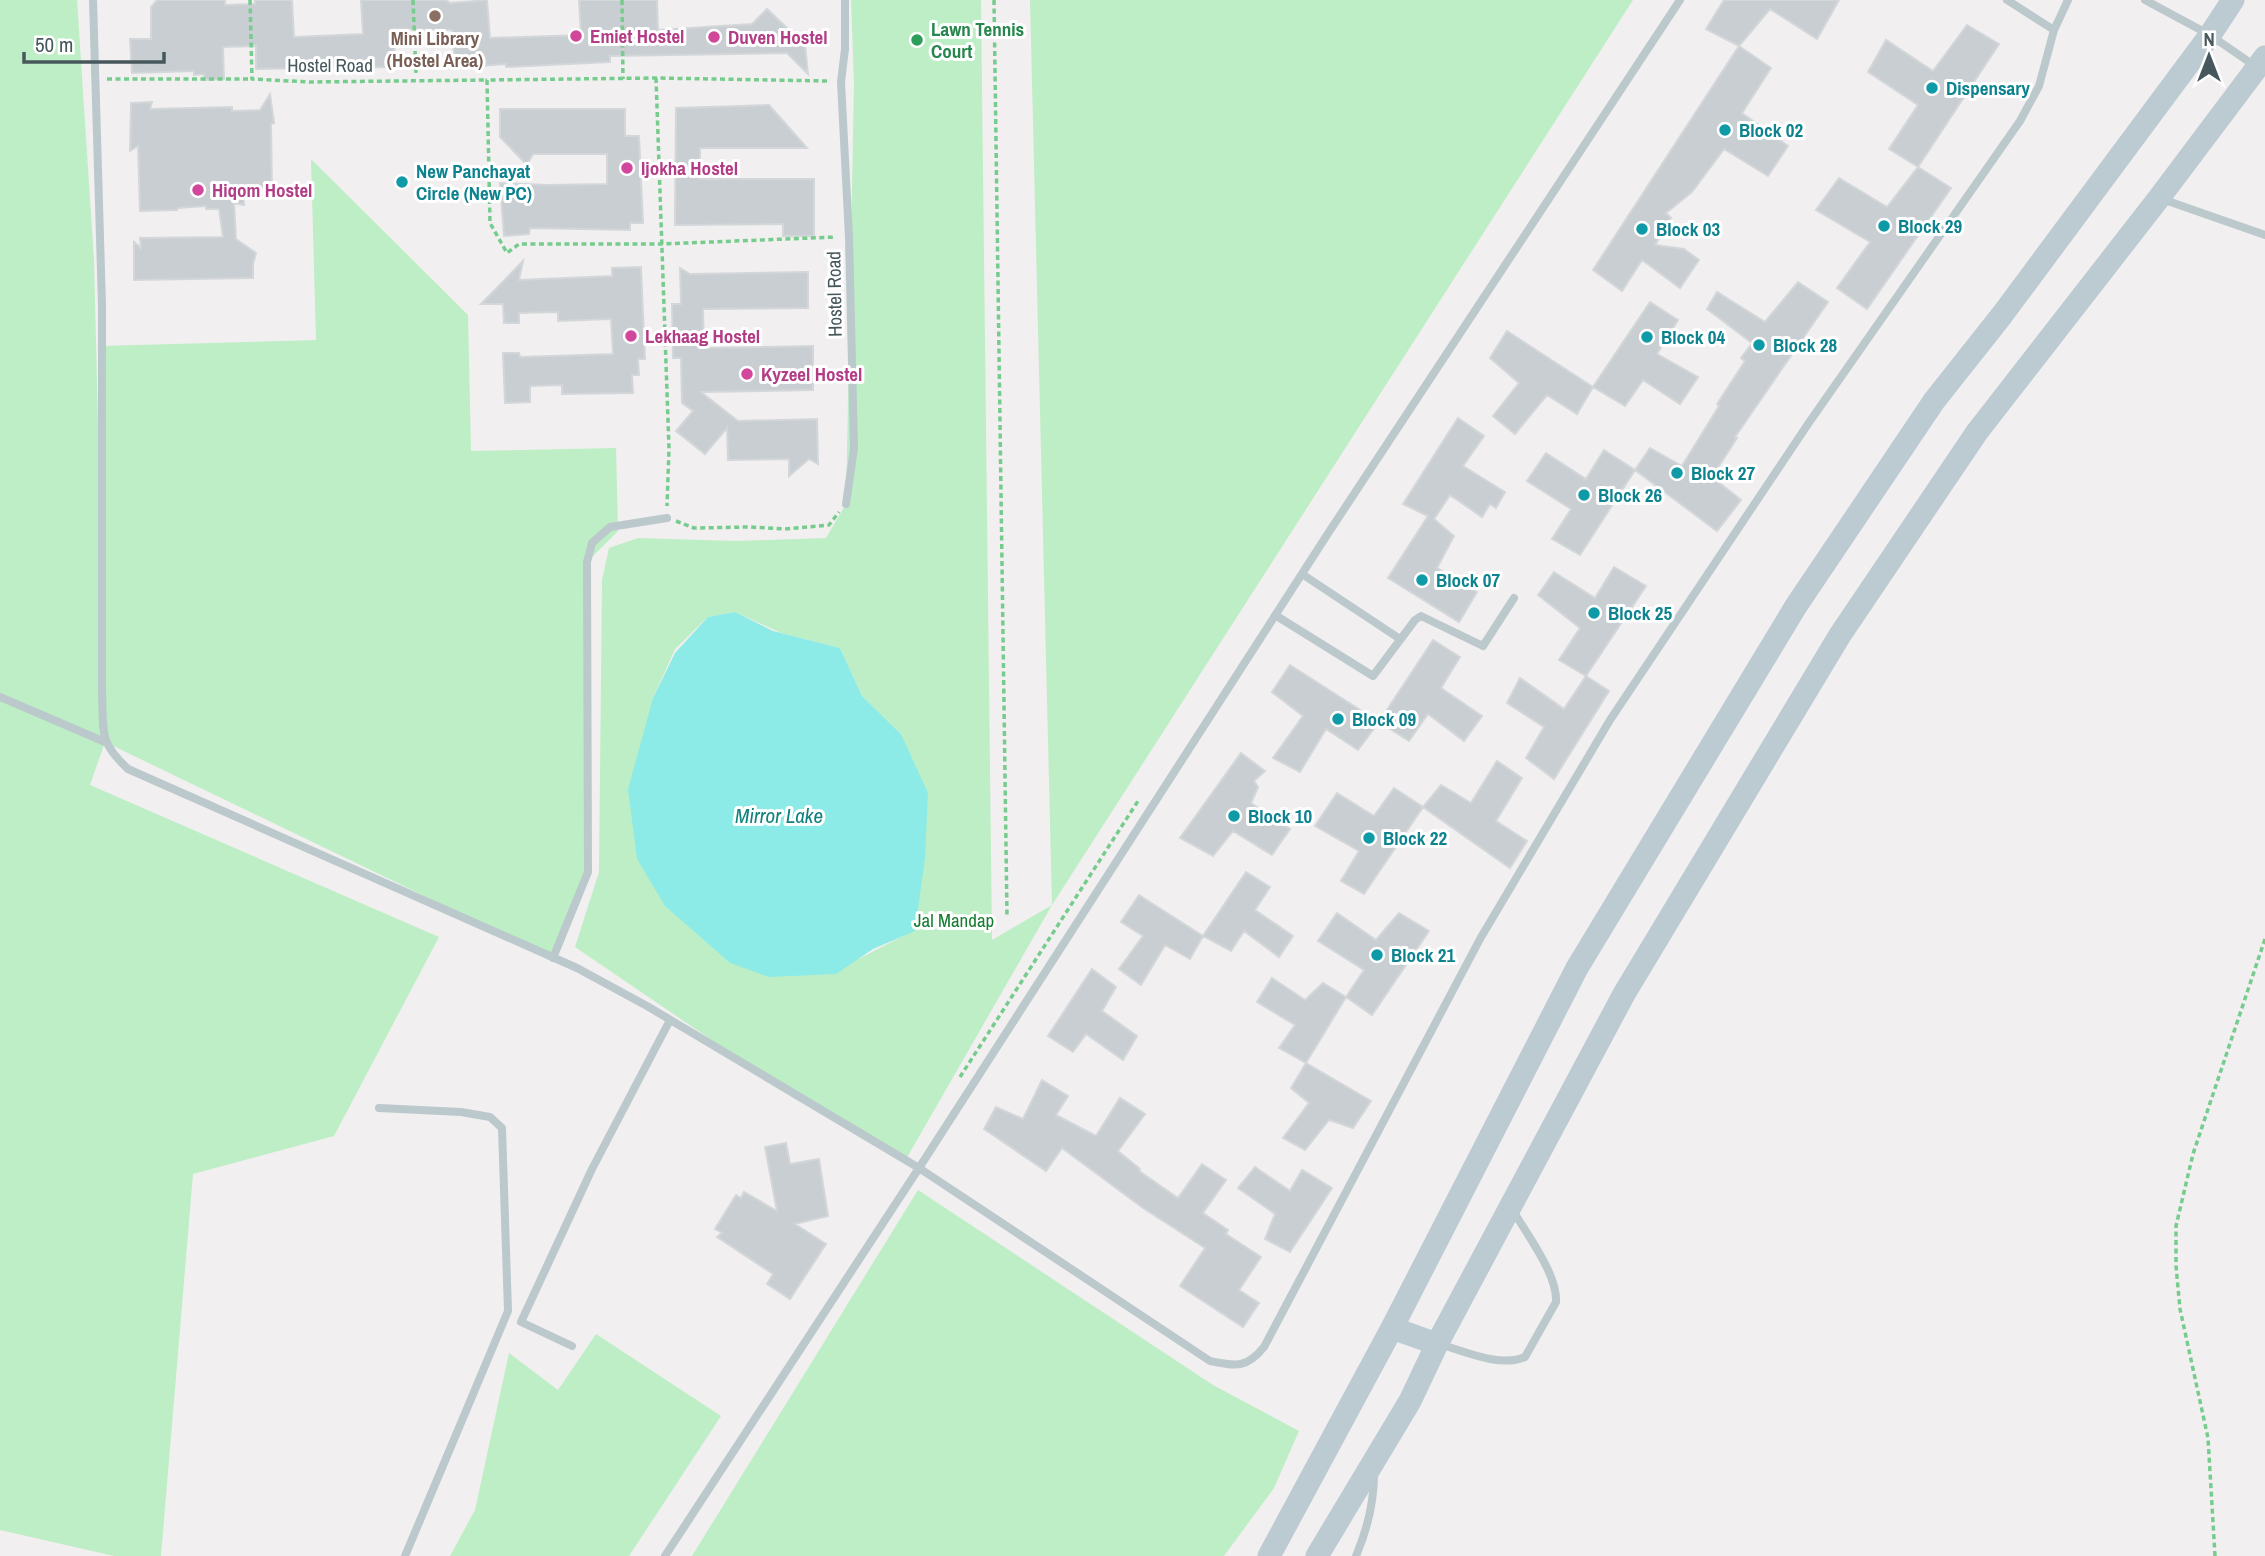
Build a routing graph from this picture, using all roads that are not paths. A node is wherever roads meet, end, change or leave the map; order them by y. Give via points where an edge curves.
1 (93, 0) edge
2 (845, 0) edge
3 (1680, 0) edge
4 (2007, 0) edge
5 (2068, 0) edge
6 (2145, 0) edge
7 (2233, 0) edge
8 (2054, 30) junction
9 (2210, 35) junction
10 (2261, 62) edge
11 (2159, 198) junction
12 (2265, 235) edge
13 (846, 505) road end
14 (667, 518) road end
15 (1302, 574) junction
16 (1514, 598) dead end
17 (1275, 615) junction
18 (1400, 639) junction
19 (0, 697) edge
20 (105, 742) junction
21 (553, 958) junction
22 (670, 1020) junction
23 (379, 1108) dead end
24 (919, 1168) junction
25 (1511, 1207) junction
26 (1392, 1328) junction
27 (1437, 1344) junction
28 (572, 1346) dead end
29 (1374, 1462) junction
30 (405, 1556) edge
31 (665, 1556) edge
32 (1269, 1556) edge
33 (1317, 1556) edge
34 (1356, 1556) edge

1 - 20 lane via 102,305
2 - 13 lane, Hostel Road via 841,82 854,448
3 - 15 lane
4 - 8 lane
5 - 8 lane
6 - 9 lane
7 - 9 street
8 - 24 lane via 2039,86 2020,121 1808,424 1610,720 1480,939 1264,1347 1253,1360 1235,1366 1210,1361
9 - 10 lane
9 - 26 street via 1934,401 1796,606 1577,968
10 - 11 street
11 - 12 lane
11 - 25 street via 1977,432 1840,635 1624,994
14 - 21 lane via 610,527 592,543 587,562 588,873
15 - 17 lane
15 - 18 lane
16 - 18 lane via 1483,646 1421,616
17 - 18 lane via 1373,676
17 - 24 lane
19 - 20 lane
20 - 21 lane via 128,769
21 - 22 lane
22 - 24 lane
22 - 28 lane via 592,1169 521,1321
23 - 30 lane via 461,1112 489,1118 502,1128 508,1311
24 - 31 lane
25 - 27 street
25 - 27 lane via 1552,1279 1556,1302 1525,1357 1517,1361 1500,1361
26 - 27 street
26 - 32 street
27 - 29 street
29 - 33 street
29 - 34 lane via 1374,1489

